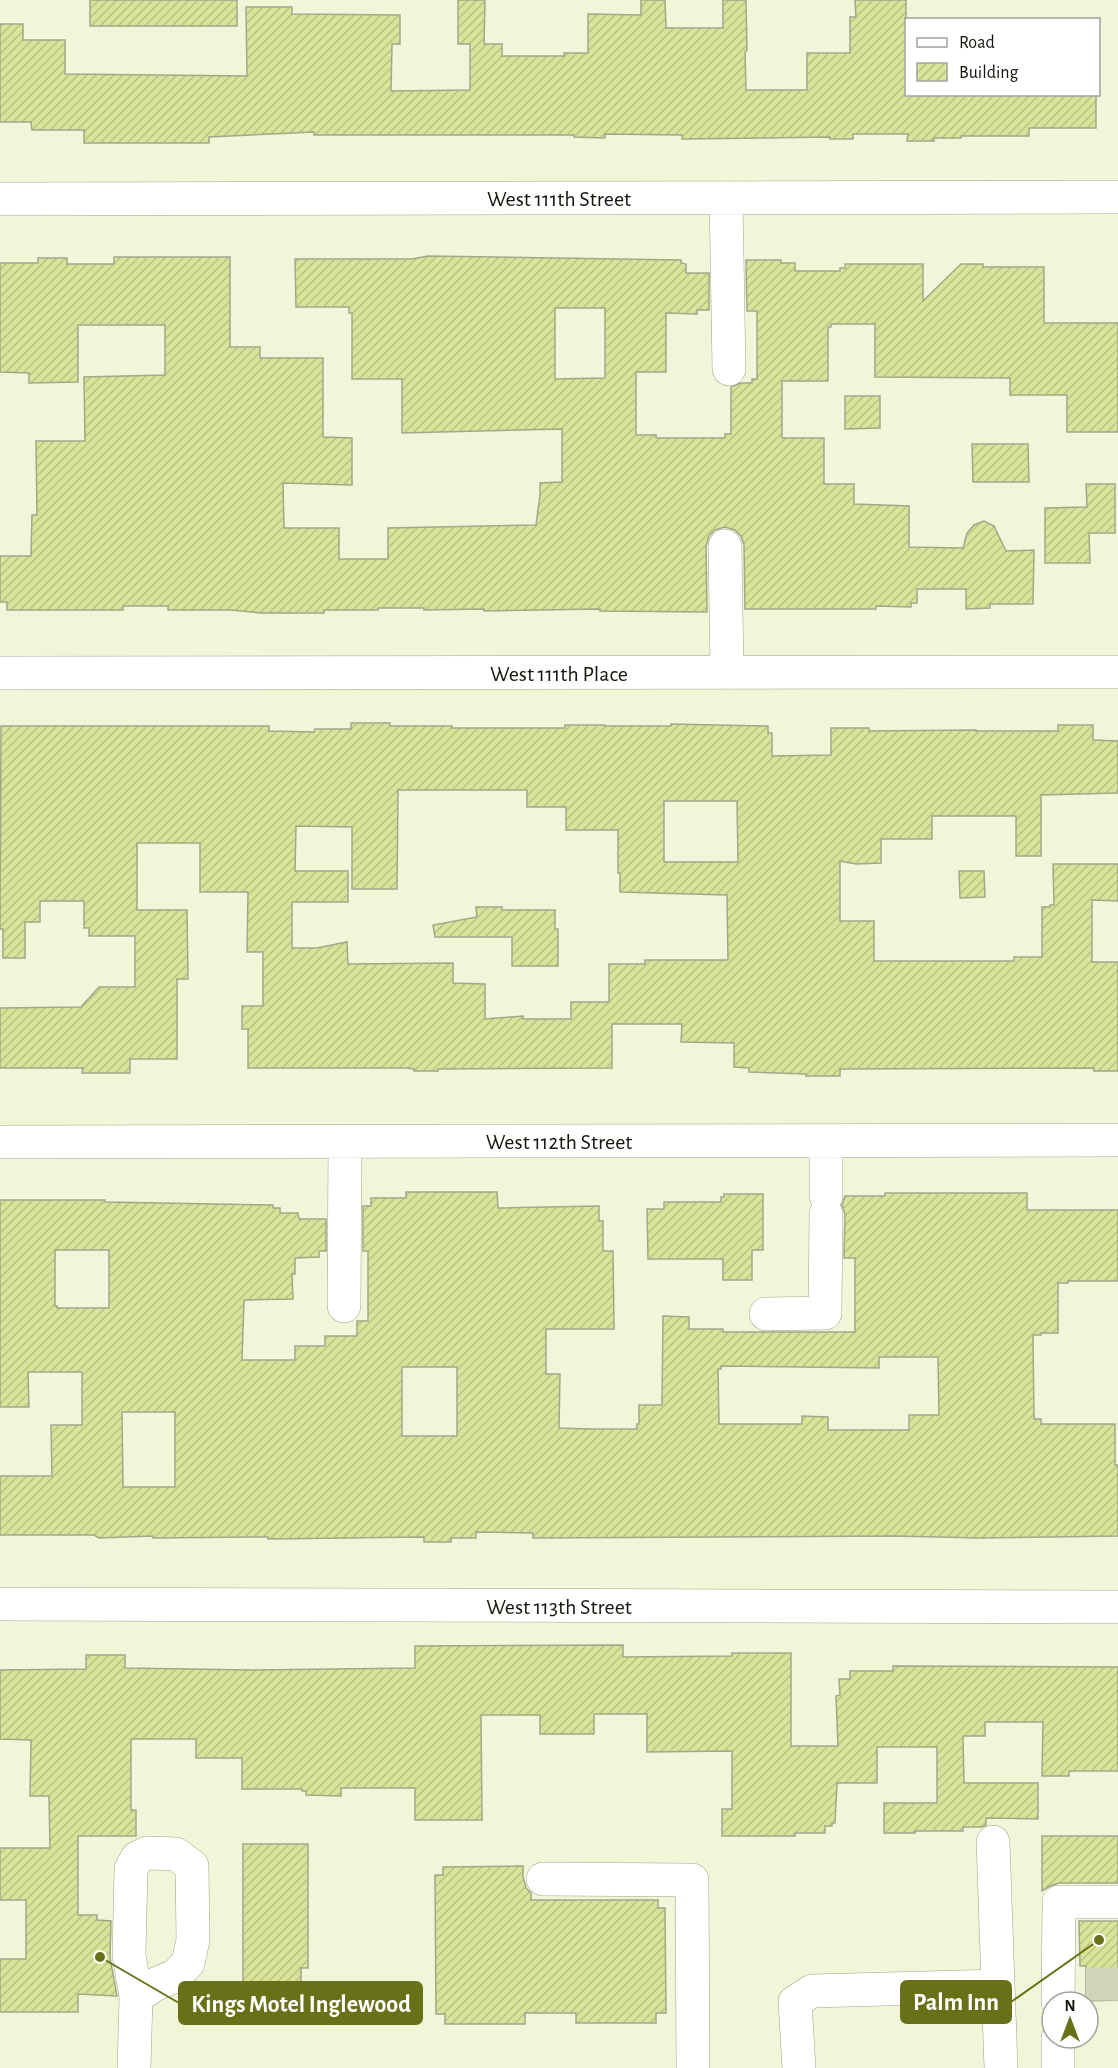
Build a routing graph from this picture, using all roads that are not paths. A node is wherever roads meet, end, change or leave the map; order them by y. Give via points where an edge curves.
1 (1118, 197) edge
2 (726, 198) junction
3 (0, 199) edge
4 (729, 369) dead end
5 (725, 546) dead end
6 (728, 672) junction
7 (1118, 672) edge
8 (0, 673) edge
9 (1118, 1140) edge
10 (826, 1141) junction
11 (0, 1142) edge
12 (345, 1142) junction
13 (344, 1306) dead end
14 (766, 1314) dead end
15 (0, 1604) edge
16 (1118, 1607) edge
17 (993, 1842) dead end
18 (543, 1879) dead end
19 (1118, 1902) edge
20 (998, 1986) junction
21 (1068, 1990) edge
22 (136, 1997) dead end
23 (1058, 2050) edge
24 (134, 2068) edge
25 (693, 2068) edge
26 (799, 2068) edge
27 (1001, 2068) edge
28 (1058, 2068) edge

1 - 2 street, West 111th Street
2 - 3 street, West 111th Street
2 - 4 street
5 - 6 street
6 - 7 street, West 111th Place
6 - 8 street, West 111th Place
9 - 10 street, West 112th Street
10 - 12 street, West 112th Street
10 - 14 street via 825,1313
11 - 12 street, West 112th Street
12 - 13 street
15 - 16 street, West 113th Street
17 - 20 street
18 - 25 street via 692,1880
19 - 21 street via 1059,1902
20 - 26 street via 812,1991 795,2002
20 - 27 street
22 - 24 street
23 - 28 street

